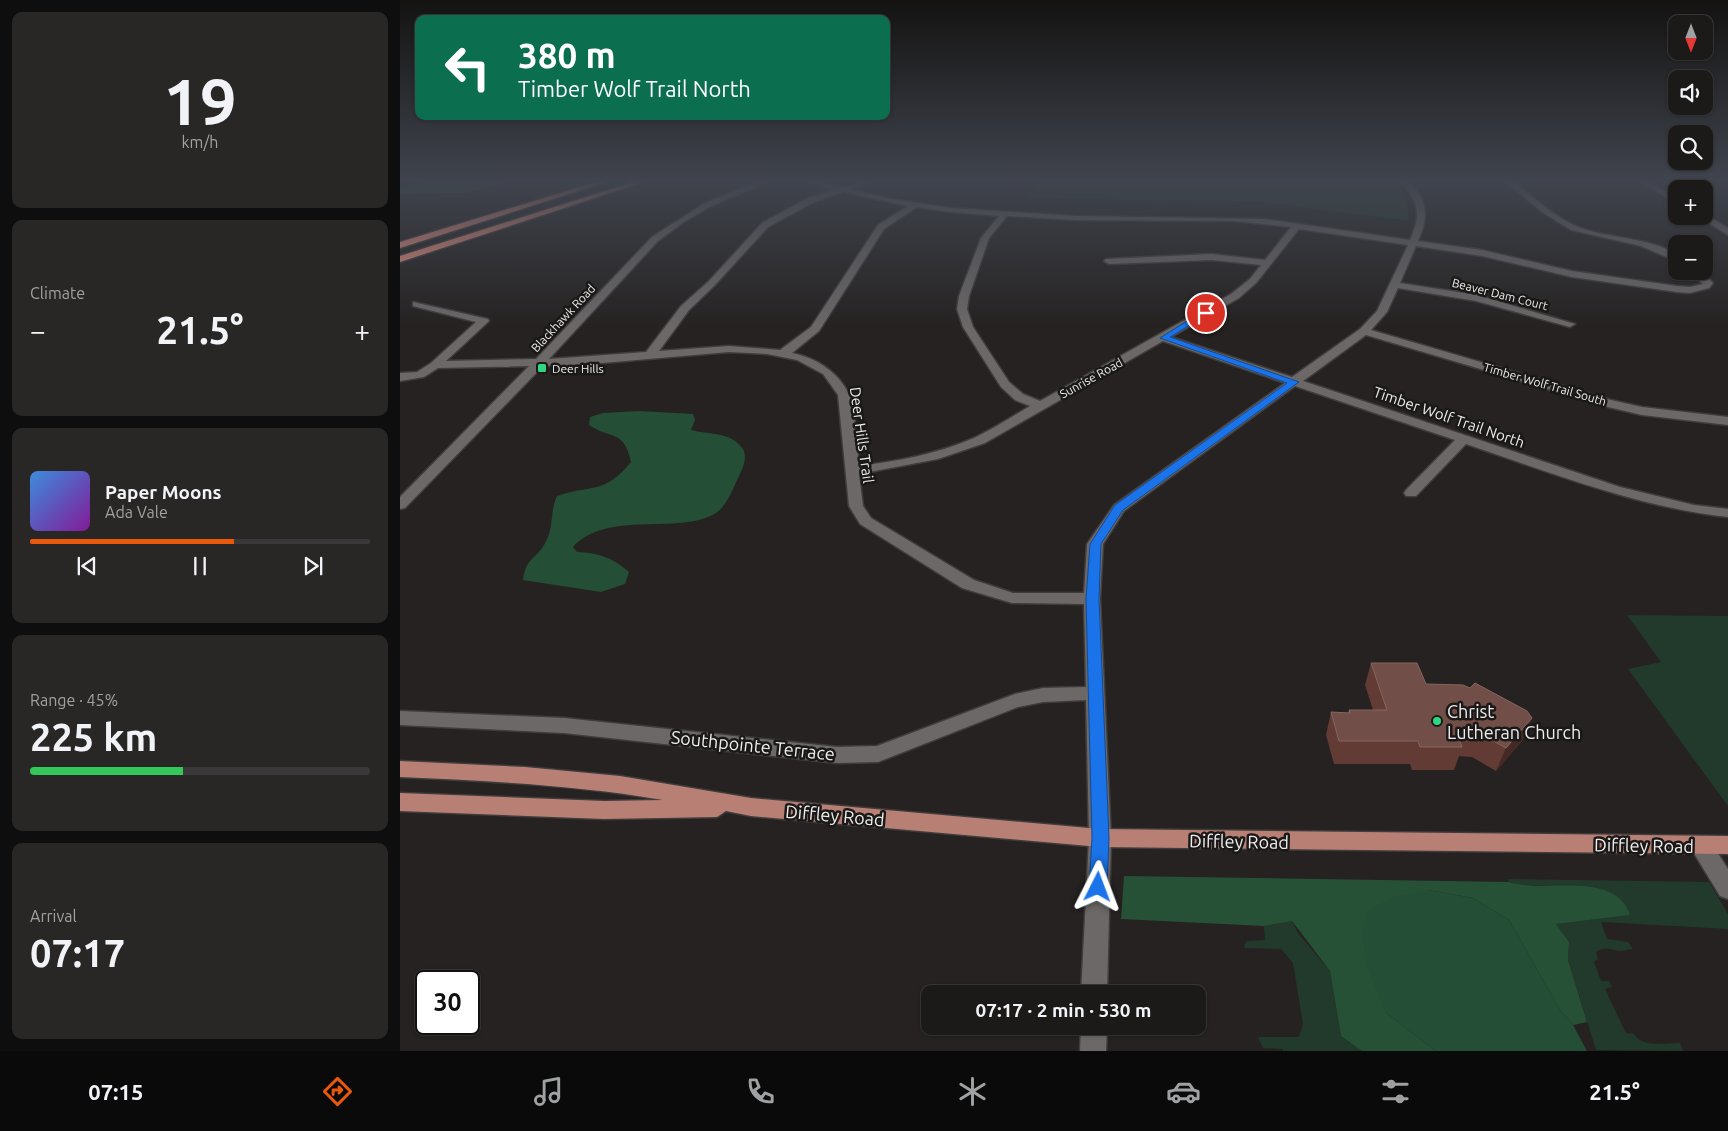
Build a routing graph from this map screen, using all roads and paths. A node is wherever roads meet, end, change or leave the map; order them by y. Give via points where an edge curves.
1 (448, 230) edge
2 (490, 230) edge
3 (666, 230) edge
4 (761, 230) edge
5 (879, 230) edge
6 (991, 230) edge
7 (1293, 230) edge
8 (1330, 230) edge
9 (1419, 230) edge
10 (1578, 230) edge
11 (1413, 243) junction
12 (400, 245) edge
13 (1668, 253) edge
14 (400, 259) edge
15 (1109, 262) dead end
16 (1268, 263) junction
17 (1707, 280) edge
18 (1395, 285) junction
19 (417, 304) dead end
20 (1570, 324) dead end
21 (1364, 331) junction
22 (1164, 338) junction
23 (784, 353) junction
24 (650, 355) junction
25 (540, 362) junction
26 (435, 365) junction
27 (400, 377) edge
28 (1294, 382) junction
29 (1040, 406) junction
30 (1728, 421) edge
31 (1464, 439) junction
32 (852, 471) junction
33 (1411, 493) dead end
34 (400, 504) edge
35 (1728, 513) edge
36 (1092, 599) junction
37 (1096, 694) junction
38 (400, 718) edge
39 (400, 769) edge
40 (400, 802) edge
41 (751, 807) junction
42 (1100, 838) junction
43 (1700, 845) junction
44 (1728, 845) edge
45 (1728, 890) edge
46 (1094, 985) edge
47 (1094, 1035) edge
48 (1093, 1051) edge

1 - 12 highway
2 - 14 highway
3 - 25 street, Blackhawk Road
4 - 24 street via 685,308
5 - 23 street via 814,329
6 - 29 street via 985,238 962,308 968,327 1005,384 1019,397
7 - 16 street, Sunrise Road
8 - 11 street
9 - 11 street
10 - 13 street via 1645,244
11 - 17 street via 1499,256 1572,274 1677,289 1706,286
11 - 18 street
15 - 16 street via 1212,257
16 - 22 street, Sunrise Road via 1234,296
18 - 20 street, Beaver Dam Court via 1477,298
18 - 21 street via 1382,312
19 - 26 street via 484,321
21 - 28 street
21 - 30 street, Timber Wolf Trail South via 1625,407
22 - 28 street, Timber Wolf Trail North
22 - 29 street, Sunrise Road
23 - 24 street, Deer Hills Trail via 726,348
23 - 32 street, Deer Hills Trail via 819,365 839,382 844,395
24 - 25 street, Deer Hills Trail
25 - 26 street, Deer Hills Trail
25 - 34 street, Blackhawk Road
26 - 27 street via 420,375
28 - 31 street, Timber Wolf Trail North
28 - 36 street via 1119,508 1095,544
29 - 32 street, Sunrise Road via 980,440 950,452 906,464
31 - 33 street
31 - 35 street, Timber Wolf Trail North via 1615,490 1694,509
32 - 36 street, Deer Hills Trail via 856,506 865,521 968,584 1012,598
36 - 37 street
37 - 38 street, Southpointe Terrace via 1043,694 1016,701 878,754 836,755 539,722
37 - 42 street
39 - 41 main road, Diffley Road via 525,775 620,784
40 - 41 main road, Diffley Road via 604,810
41 - 42 main road, Diffley Road
42 - 43 main road, Diffley Road
42 - 46 street
43 - 44 main road, Diffley Road
43 - 45 street
47 - 48 street

